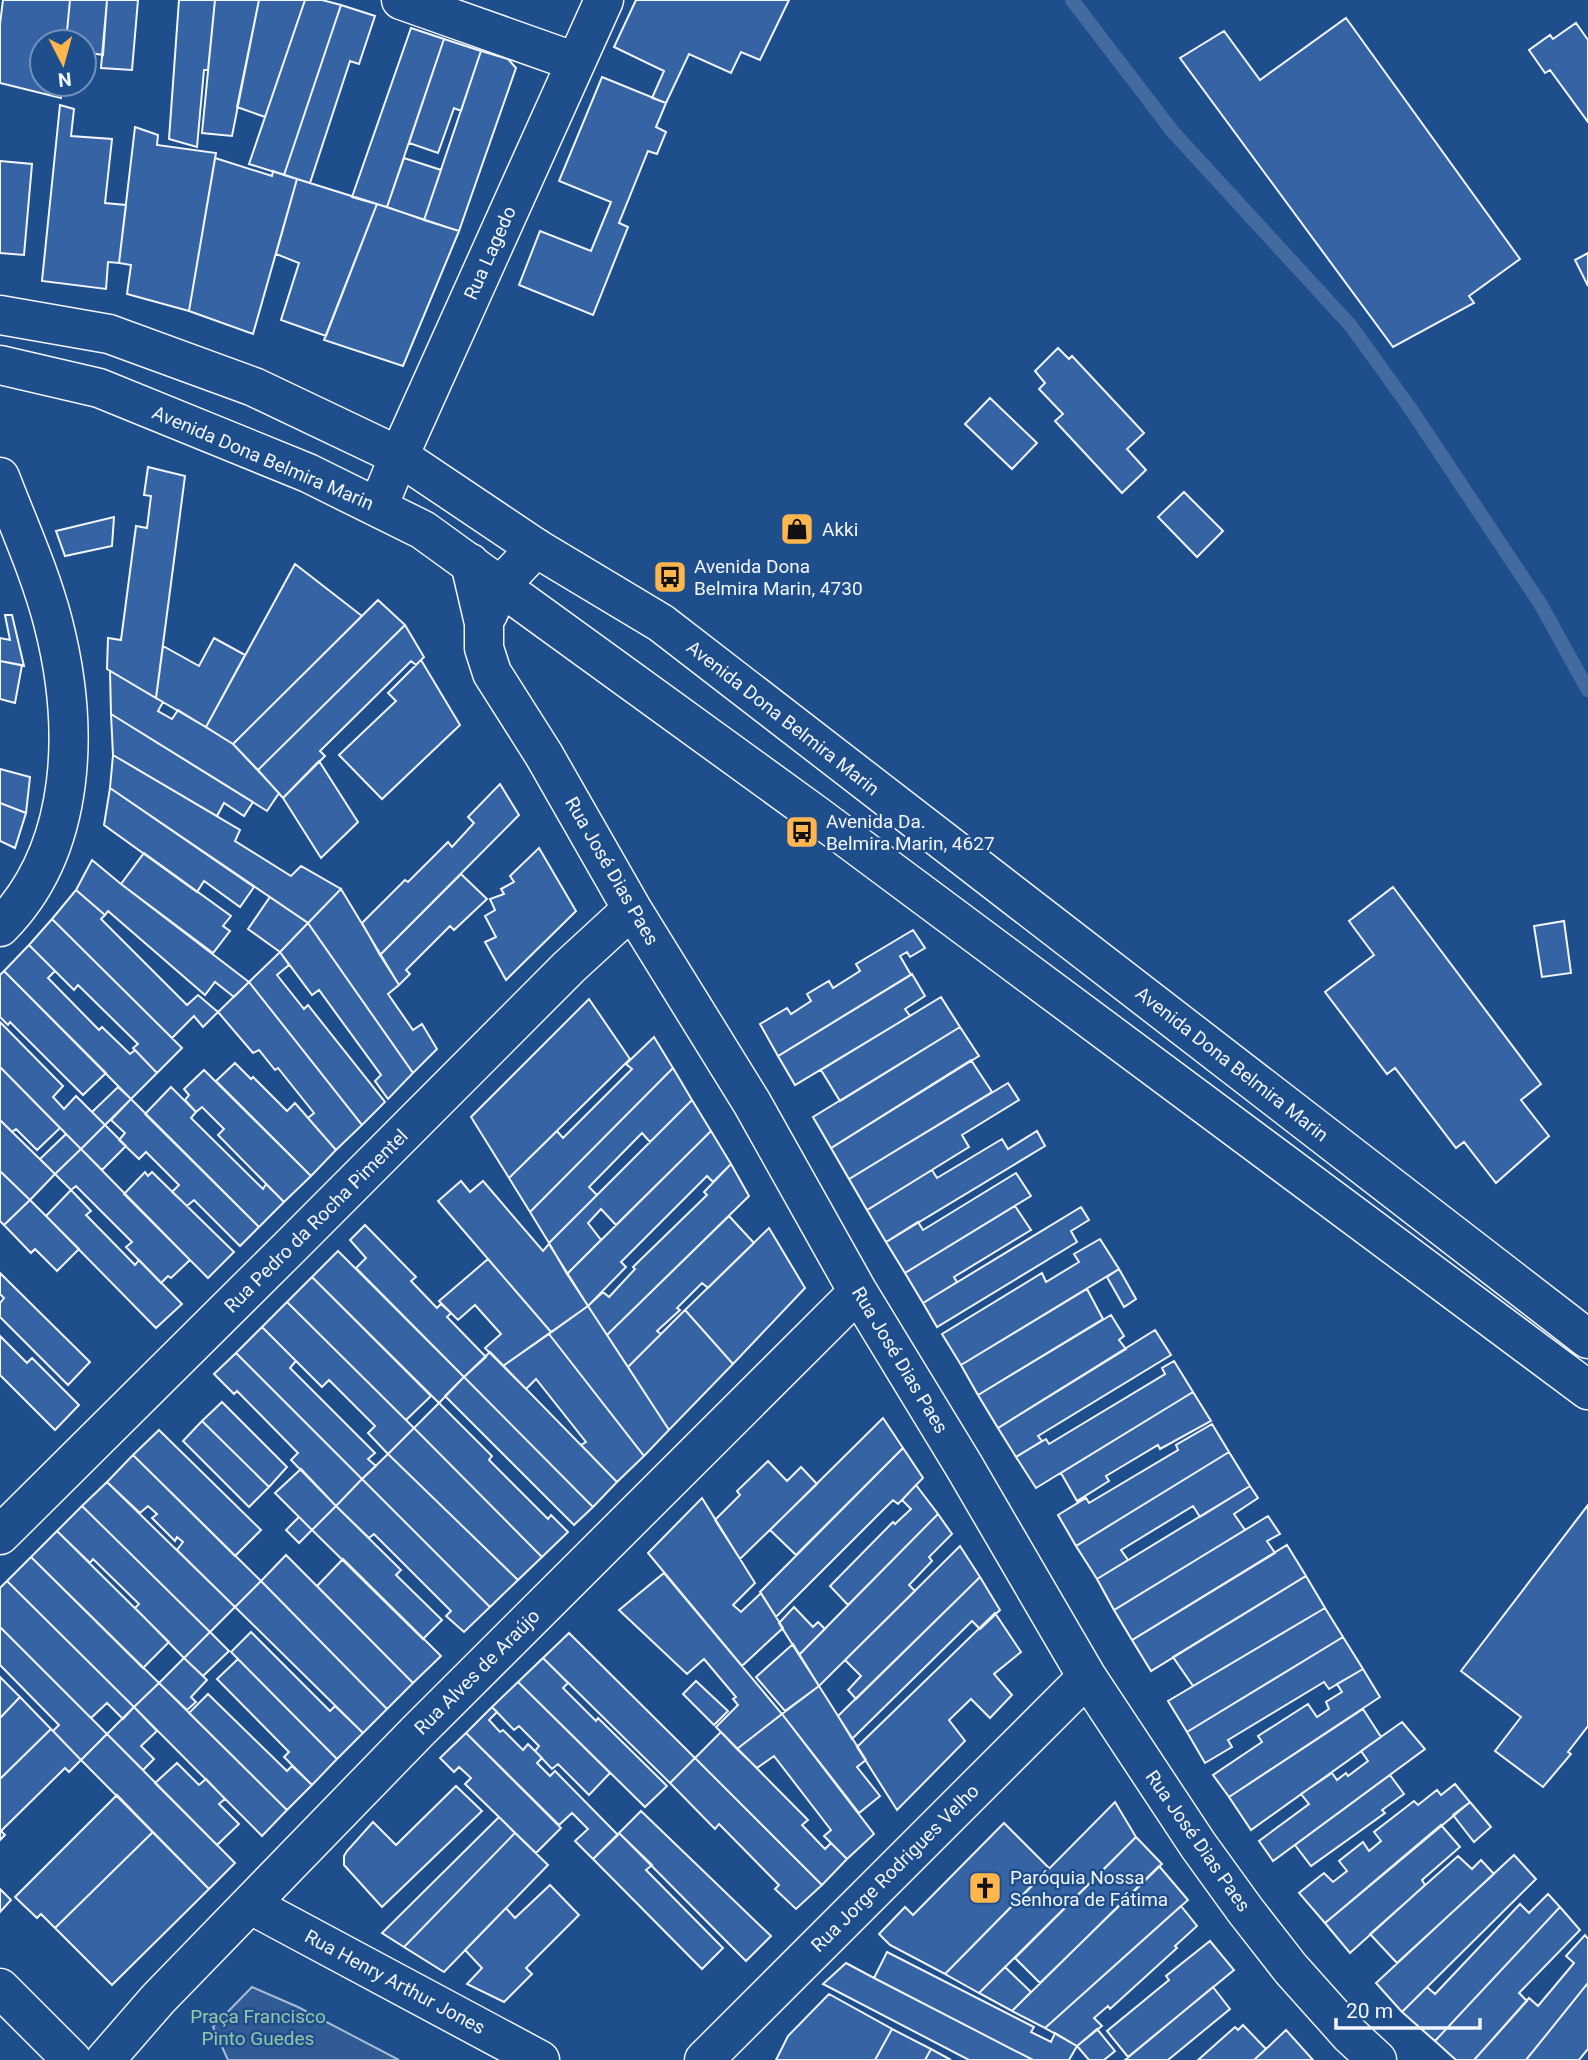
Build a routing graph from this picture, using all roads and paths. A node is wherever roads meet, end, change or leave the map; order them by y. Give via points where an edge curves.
1 (401, 0) edge
2 (604, 0) edge
3 (576, 62) junction
4 (0, 315) edge
5 (0, 365) edge
6 (399, 456) junction
7 (0, 477) edge
8 (378, 507) junction
9 (536, 548) junction
10 (470, 563) junction
11 (501, 585) junction
12 (484, 623) junction
13 (632, 909) junction
14 (0, 927) edge
15 (858, 1292) junction
16 (1588, 1339) edge
17 (1588, 1390) edge
18 (0, 1535) edge
19 (1087, 1677) junction
20 (251, 1905) junction
21 (0, 1987) edge
22 (72, 2060) edge
23 (105, 2060) edge
24 (540, 2060) edge
25 (704, 2060) edge
26 (1377, 2060) edge

1 - 3 street
2 - 3 street, Rua Lagedo
3 - 6 street, Rua Lagedo
4 - 6 street, Avenida Dona Belmira Marin via 109,334 254,387
5 - 8 street, Avenida Dona Belmira Marin via 99,388 308,473
6 - 8 street, Rua Lagedo
6 - 9 street, Avenida Dona Belmira Marin
7 - 14 street via 52,618 66,693 67,736 62,811 48,856 36,881
8 - 10 street, Avenida Dona Belmira Marin via 424,530
9 - 11 street, Rua José Dias Paes
9 - 16 street, Avenida Dona Belmira Marin via 660,624
10 - 11 street, Avenida Dona Belmira Marin
10 - 12 street, Rua José Dias Paes
11 - 12 street, Rua José Dias Paes
11 - 17 street, Avenida Dona Belmira Marin
12 - 13 street, Rua José Dias Paes via 484,648 492,673
13 - 15 street, Rua José Dias Paes via 752,1103
13 - 18 street, Rua Pedro da Rocha Pimentel
15 - 19 street, Rua José Dias Paes
15 - 20 street, Rua Alves de Araújo via 417,1732
19 - 25 street, Rua Jorge Rodrigues Velho
19 - 26 street, Rua José Dias Paes via 1245,1910 1299,1979
20 - 23 street, Rua Alves de Araújo
20 - 24 street, Rua Henry Arthur Jones
21 - 22 street

